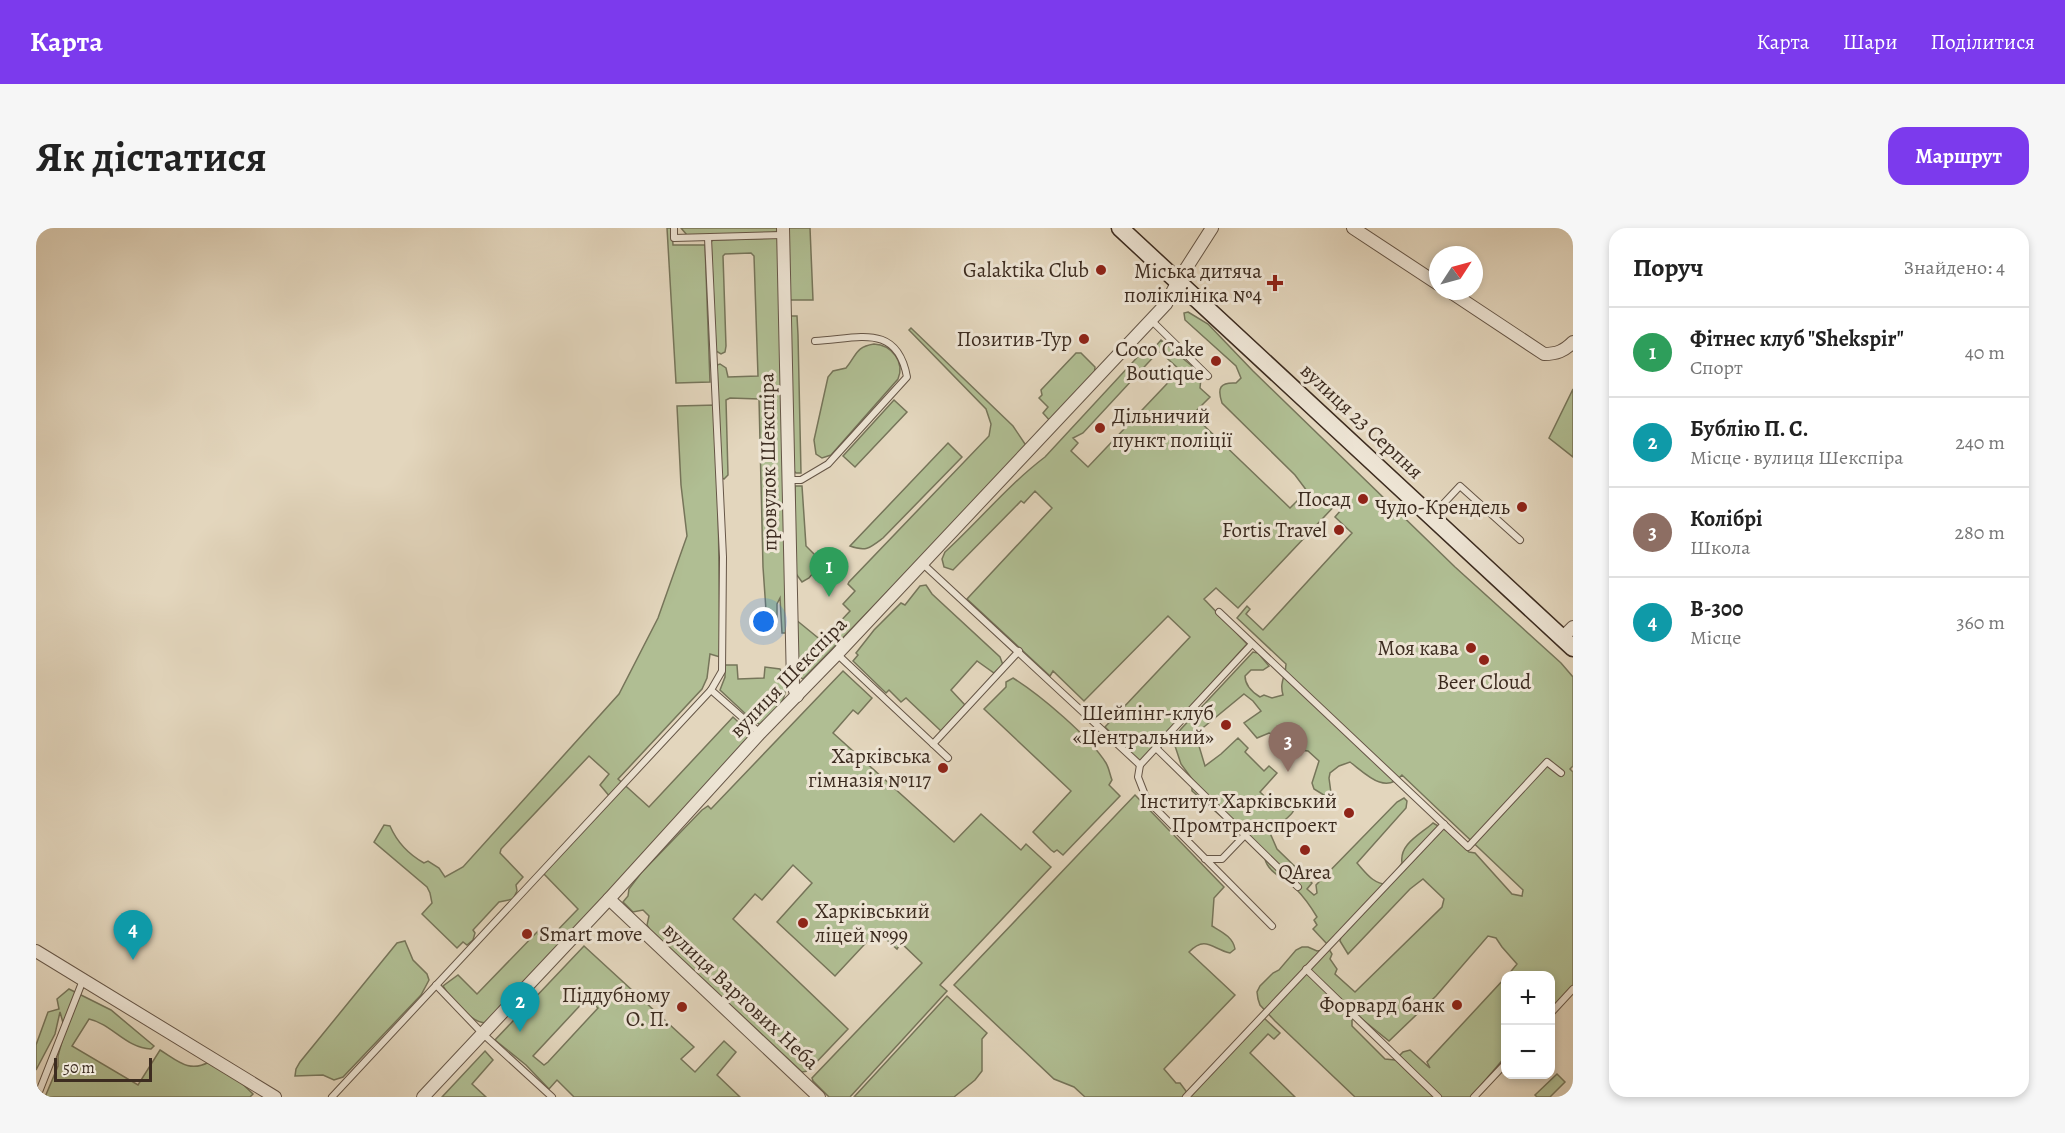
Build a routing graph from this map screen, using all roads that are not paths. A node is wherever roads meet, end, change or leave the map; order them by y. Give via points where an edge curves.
1 (674, 228) edge
2 (738, 228) edge
3 (1120, 228) edge
4 (1212, 228) edge
5 (1353, 228) edge
6 (783, 232) edge
7 (738, 237) junction
8 (708, 238) junction
9 (1429, 278) edge
10 (1178, 281) junction
11 (1463, 300) edge
12 (1150, 320) junction
13 (815, 341) dead end
14 (1569, 346) edge
15 (1208, 376) dead end
16 (787, 480) junction
17 (1432, 517) junction
18 (1520, 540) dead end
19 (923, 564) junction
20 (1219, 612) dead end
21 (1569, 638) edge
22 (1252, 644) junction
23 (1019, 651) junction
24 (837, 654) junction
25 (711, 690) junction
26 (797, 696) junction
27 (760, 733) junction
28 (933, 744) junction
29 (1156, 748) junction
30 (948, 758) dead end
31 (1140, 765) junction
32 (1561, 773) dead end
33 (1444, 824) junction
34 (1245, 835) junction
35 (1206, 859) junction
36 (1298, 887) dead end
37 (609, 899) junction
38 (1272, 927) dead end
39 (36, 951) edge
40 (1306, 969) junction
41 (83, 980) junction
42 (436, 985) junction
43 (1573, 989) edge
44 (1555, 1009) edge
45 (482, 1033) junction
46 (1501, 1068) edge
47 (37, 1097) edge
48 (275, 1097) edge
49 (332, 1097) edge
50 (423, 1097) edge
51 (552, 1097) edge
52 (819, 1097) edge
53 (1186, 1097) edge
54 (1438, 1097) edge
55 (1474, 1097) edge

1 - 8 lane via 674,238
2 - 7 lane
3 - 10 street, вулиця 23 Серпня
4 - 10 street, вулиця Шекспіра
5 - 9 street
6 - 7 lane
6 - 16 street, провулок Шекспіра
7 - 8 lane
8 - 25 lane via 723,557 722,671
10 - 12 street, вулиця Шекспіра via 1166,304
10 - 17 street, вулиця 23 Серпня
11 - 14 street via 1544,354 1555,354
12 - 15 lane
12 - 19 street, вулиця Шекспіра
13 - 16 lane via 883,339 897,349 908,377 828,464 801,480
16 - 26 street, провулок Шекспіра via 792,676
17 - 18 lane via 1460,486
17 - 21 street, вулиця 23 Серпня
19 - 23 lane
19 - 24 street, вулиця Шекспіра
20 - 22 lane
22 - 29 lane
22 - 33 lane
23 - 28 lane
23 - 31 lane
24 - 26 street, вулиця Шекспіра
24 - 28 lane
25 - 27 lane
25 - 42 lane
26 - 27 street, вулиця Шекспіра
27 - 37 street, вулиця Шекспіра
28 - 30 lane
29 - 31 lane
29 - 34 lane
31 - 35 lane via 1138,777 1147,800
32 - 33 lane via 1547,762 1468,847
33 - 40 lane
34 - 35 lane via 1222,859
34 - 36 lane
35 - 38 lane
37 - 45 street, вулиця Шекспіра
37 - 52 street, вулиця Вартових Неба
39 - 41 street
40 - 53 lane
40 - 54 lane
41 - 47 lane
41 - 48 street
42 - 45 lane
42 - 49 lane
43 - 44 lane
45 - 50 street, вулиця Шекспіра
45 - 51 lane
46 - 55 lane

